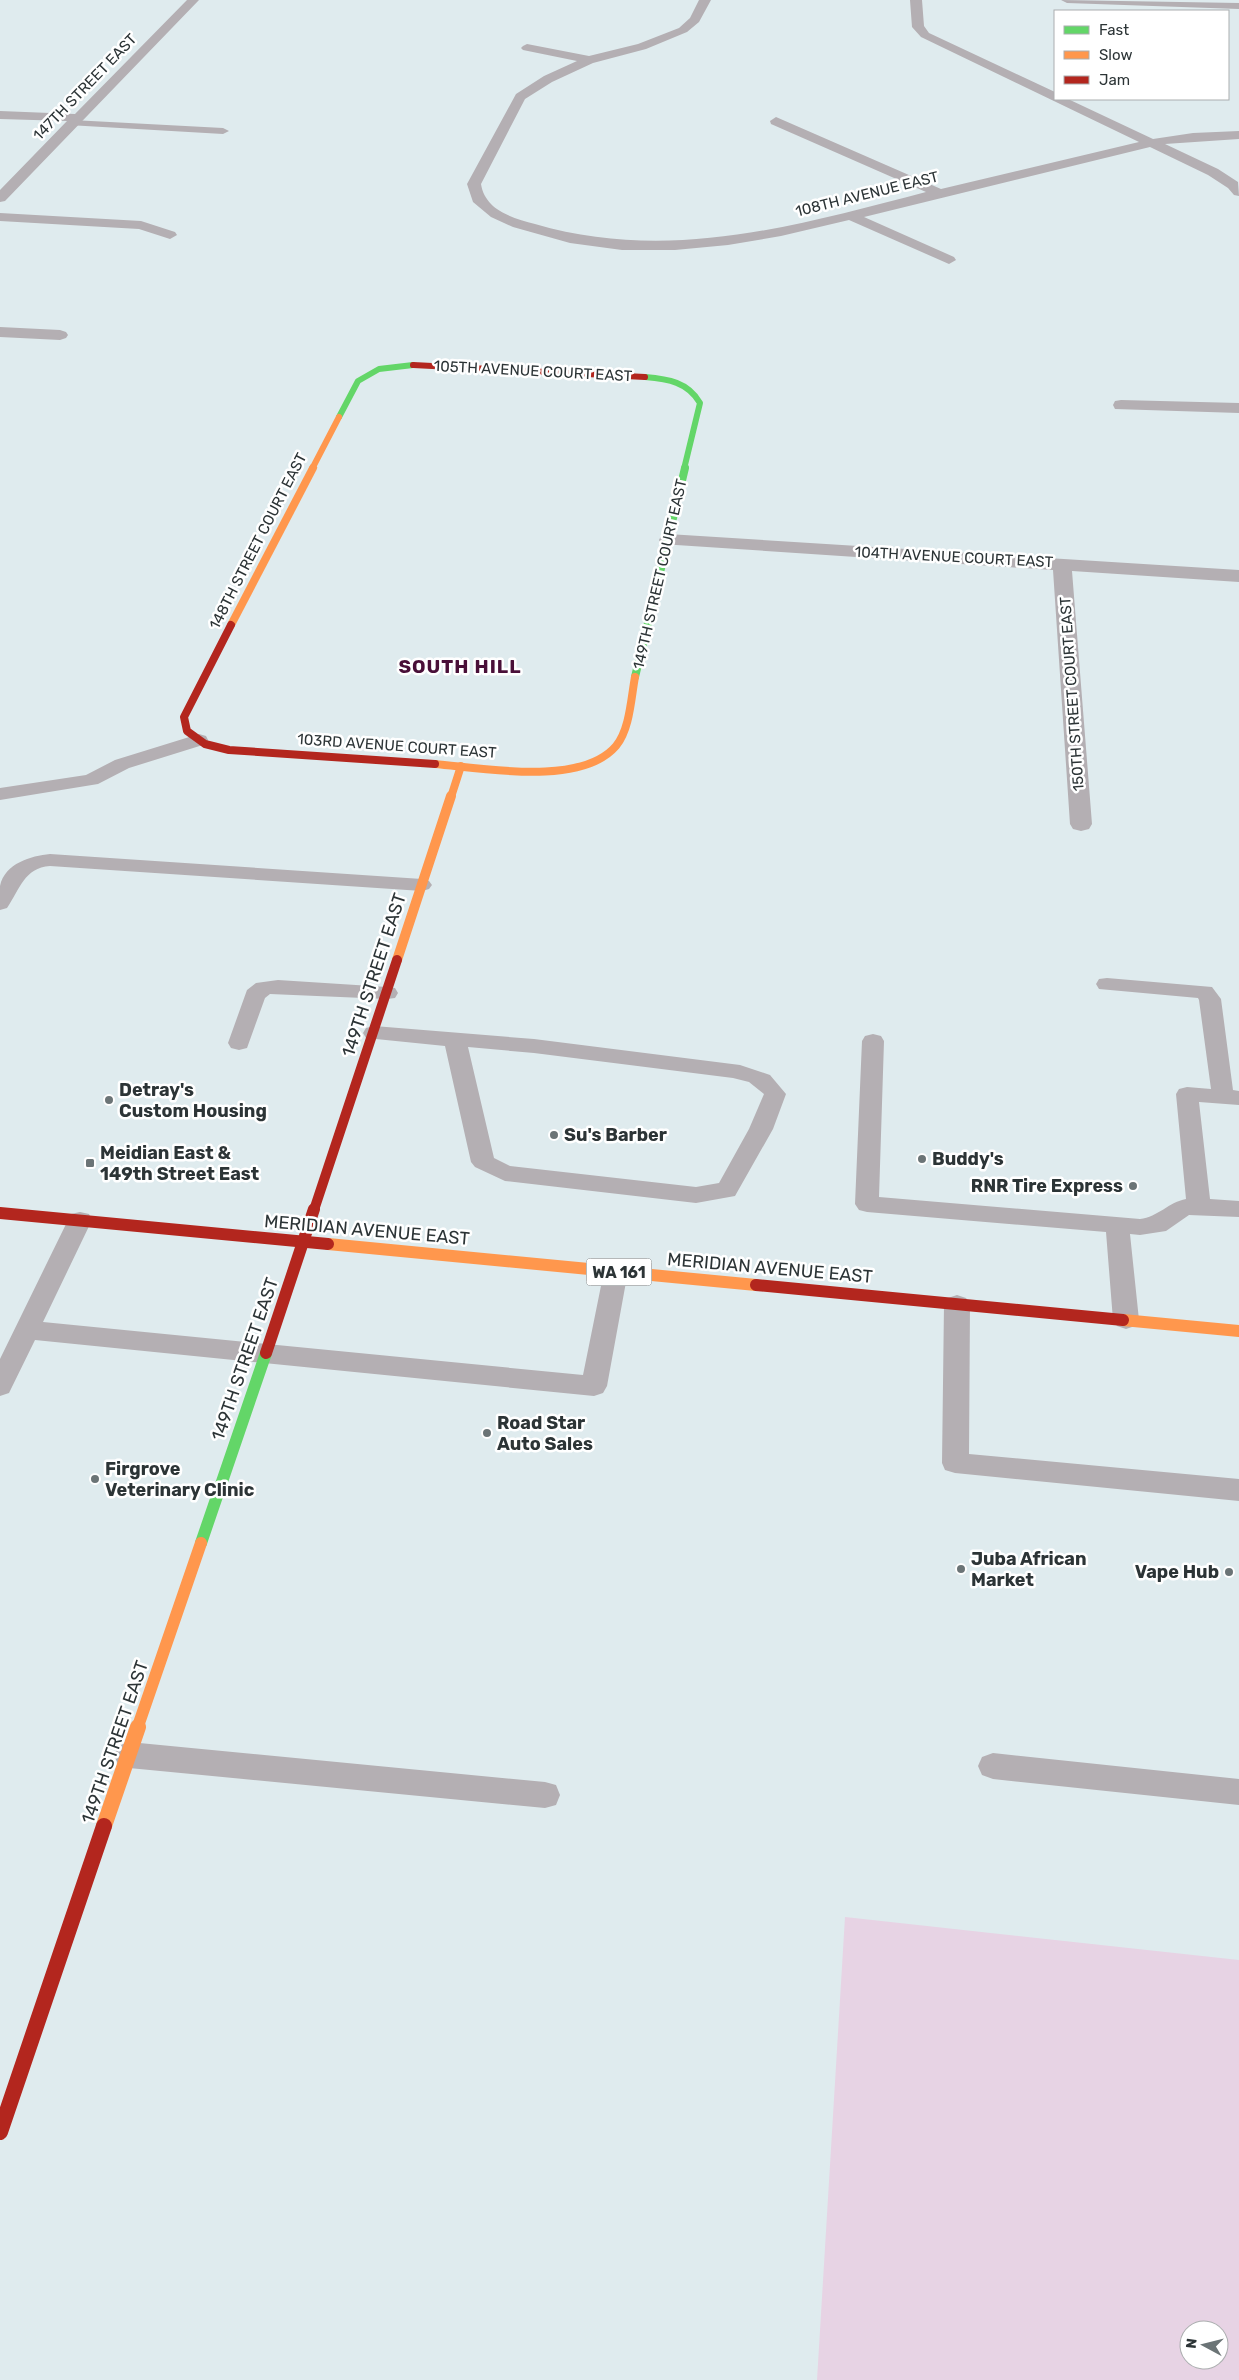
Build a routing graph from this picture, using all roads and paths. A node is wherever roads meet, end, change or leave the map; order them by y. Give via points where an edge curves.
1 (193, 0) edge
2 (705, 0) edge
3 (916, 0) edge
4 (1067, 0) edge
5 (1239, 6) edge
6 (1169, 7) edge
7 (527, 48) dead end
8 (589, 60) junction
9 (1054, 97) edge
10 (1061, 100) edge
11 (0, 115) edge
12 (74, 120) junction
13 (776, 121) dead end
14 (223, 131) dead end
15 (1239, 135) edge
16 (1150, 143) junction
17 (1239, 192) edge
18 (939, 193) junction
19 (0, 198) edge
20 (850, 216) junction
21 (0, 217) edge
22 (170, 234) dead end
23 (948, 260) dead end
24 (0, 332) edge
25 (60, 335) dead end
26 (379, 370) joint
27 (686, 386) joint
28 (1121, 405) dead end
29 (1239, 408) edge
30 (668, 540) junction
31 (1062, 564) junction
32 (1239, 576) edge
33 (195, 738) junction
34 (602, 760) joint
35 (461, 766) junction
36 (0, 794) edge
37 (1081, 824) dead end
38 (422, 885) junction
39 (0, 904) edge
40 (1107, 984) dead end
41 (387, 993) junction
42 (374, 1033) junction
43 (455, 1039) junction
44 (873, 1041) dead end
45 (239, 1043) dead end
46 (1231, 1097) edge
47 (1198, 1206) junction
48 (1239, 1209) edge
49 (0, 1212) edge
50 (80, 1220) junction
51 (1117, 1225) junction
52 (304, 1242) junction
53 (616, 1271) junction
54 (957, 1304) junction
55 (1126, 1320) junction
56 (27, 1330) junction
57 (1239, 1331) edge
58 (265, 1355) junction
59 (0, 1386) edge
60 (1239, 1490) edge
61 (129, 1755) junction
62 (993, 1766) dead end
63 (1239, 1792) edge
64 (545, 1795) dead end
65 (0, 2132) edge

1 - 12 street, 147TH STREET EAST
2 - 8 street via 695,20 683,30 642,47
3 - 9 street via 918,27 925,34
4 - 6 street
5 - 6 street
7 - 8 street
8 - 20 street, 108TH AVENUE EAST via 548,79 520,97 474,184 474,192 488,210 502,219 547,234 598,243 657,246 755,237
10 - 16 street
11 - 12 street
12 - 14 lane
12 - 19 street, 147TH STREET EAST
13 - 18 street
15 - 16 street, 108TH AVENUE EAST
16 - 17 street via 1213,172
16 - 18 street, 108TH AVENUE EAST
18 - 20 street, 108TH AVENUE EAST
20 - 23 street
21 - 22 street via 141,224
24 - 25 street
26 - 27 street, 105TH AVENUE COURT EAST via 413,365 647,377
26 - 33 street, 148TH STREET COURT EAST via 358,381 184,717 184,725
27 - 30 street, 149TH STREET COURT EAST via 698,395 700,403
28 - 29 street
30 - 31 street, 104TH AVENUE COURT EAST
30 - 34 street, 149TH STREET COURT EAST via 618,747
31 - 32 street, 104TH AVENUE COURT EAST
31 - 37 street, 150TH STREET COURT EAST
33 - 35 street, 103RD AVENUE COURT EAST via 204,744 229,750
33 - 36 lane via 122,764 91,780
34 - 35 street, 103RD AVENUE COURT EAST via 551,772
35 - 38 street, 149TH STREET EAST
38 - 39 lane via 41,860 18,872
38 - 41 street, 149TH STREET EAST
40 - 46 lane via 1204,992 1210,998
41 - 42 street, 149TH STREET EAST
41 - 45 lane via 278,986 264,988 255,995
42 - 43 lane
42 - 52 street, 149TH STREET EAST
43 - 43 lane via 757,1075 775,1094 762,1129 727,1190 696,1195 505,1173 483,1162
44 - 51 lane via 867,1204
46 - 47 lane via 1187,1094
47 - 48 lane
47 - 51 lane via 1183,1208 1157,1225
49 - 50 street, MERIDIAN AVENUE EAST / WA 161
50 - 52 street, MERIDIAN AVENUE EAST / WA 161
50 - 56 lane
51 - 55 lane
52 - 53 street, MERIDIAN AVENUE EAST / WA 161
52 - 58 street, 149TH STREET EAST
53 - 54 street, MERIDIAN AVENUE EAST / WA 161
53 - 58 lane via 594,1386
54 - 55 street, MERIDIAN AVENUE EAST / WA 161
54 - 60 lane via 955,1463
55 - 57 street, MERIDIAN AVENUE EAST / WA 161
56 - 58 lane
56 - 59 lane
58 - 61 street, 149TH STREET EAST
61 - 64 lane
61 - 65 street, 149TH STREET EAST
62 - 63 lane

